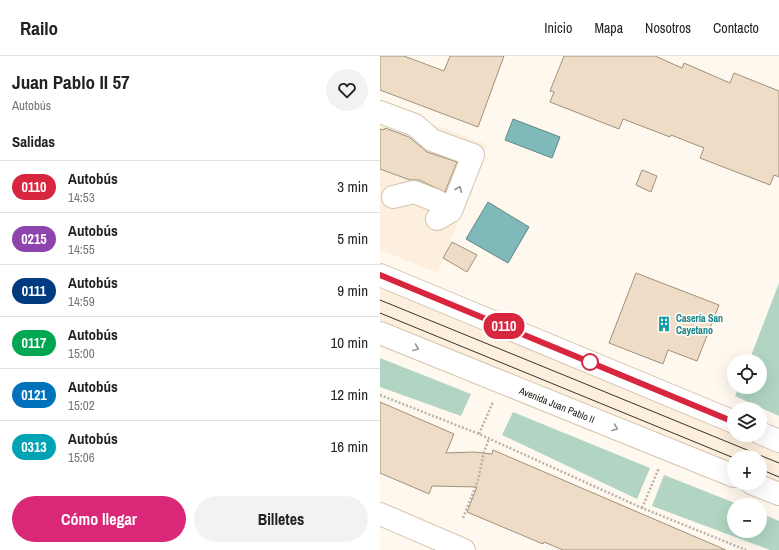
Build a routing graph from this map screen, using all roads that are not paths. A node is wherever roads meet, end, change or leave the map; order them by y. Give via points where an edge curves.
1 (380, 112) edge
2 (393, 197) dead end
3 (380, 275) edge
4 (380, 333) edge
5 (727, 419) edge
6 (767, 436) edge
7 (779, 441) edge
8 (727, 473) edge
9 (767, 489) edge
10 (779, 494) edge
11 (380, 514) edge
12 (464, 550) edge

2 -> 1 main road via 414,192 436,201 444,215 473,155 432,140 415,125
3 - 5 main road
4 -> 8 main road, Avenida Juan Pablo II
6 - 7 main road
9 - 10 main road
11 - 12 main road

